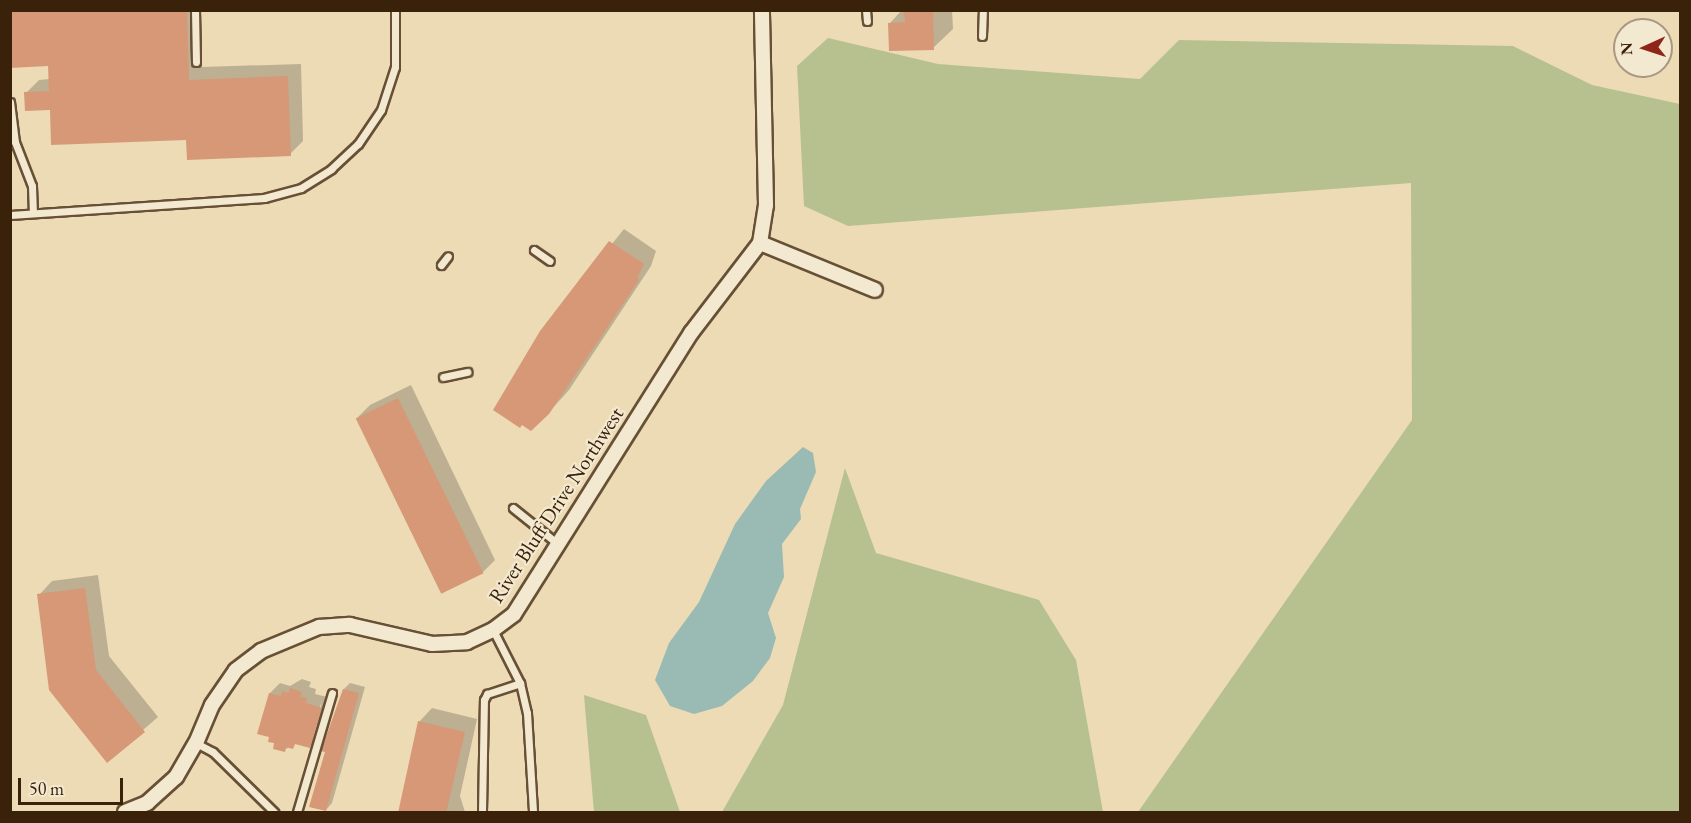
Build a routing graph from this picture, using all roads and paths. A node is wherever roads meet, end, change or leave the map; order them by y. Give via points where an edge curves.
1 (195, 10) edge
2 (395, 10) edge
3 (762, 10) edge
4 (867, 10) edge
5 (983, 10) edge
6 (867, 21) dead end
7 (982, 36) dead end
8 (196, 62) dead end
9 (10, 102) edge
10 (33, 213) junction
11 (10, 215) edge
12 (760, 243) junction
13 (534, 250) dead end
14 (448, 256) dead end
15 (550, 261) dead end
16 (441, 265) dead end
17 (875, 290) dead end
18 (467, 372) dead end
19 (443, 377) dead end
20 (513, 508) dead end
21 (558, 544) junction
22 (494, 630) junction
23 (519, 683) junction
24 (332, 693) dead end
25 (196, 743) junction
26 (125, 813) edge
27 (274, 813) edge
28 (297, 813) edge
29 (482, 813) edge
30 (533, 813) edge

1 - 8 lane
2 - 10 lane via 394,67 381,110 358,144 332,169 301,188 264,198
3 - 12 street, River Bluff Drive Northwest via 766,206
4 - 6 lane
5 - 7 lane
9 - 10 lane via 15,142 32,186
10 - 11 lane
12 - 17 street
12 - 21 street, River Bluff Drive Northwest via 691,333
13 - 15 lane
14 - 16 lane
18 - 19 lane
20 - 21 lane
21 - 22 street, River Bluff Drive Northwest via 514,614
22 - 23 lane
22 - 25 street, River Bluff Drive Northwest via 450,645 350,625 319,627 261,651 236,670 212,705
23 - 29 lane via 487,694 484,700
23 - 30 lane via 527,713
24 - 28 lane
25 - 26 street, River Bluff Drive Northwest via 176,777 147,803
25 - 27 lane via 213,752

